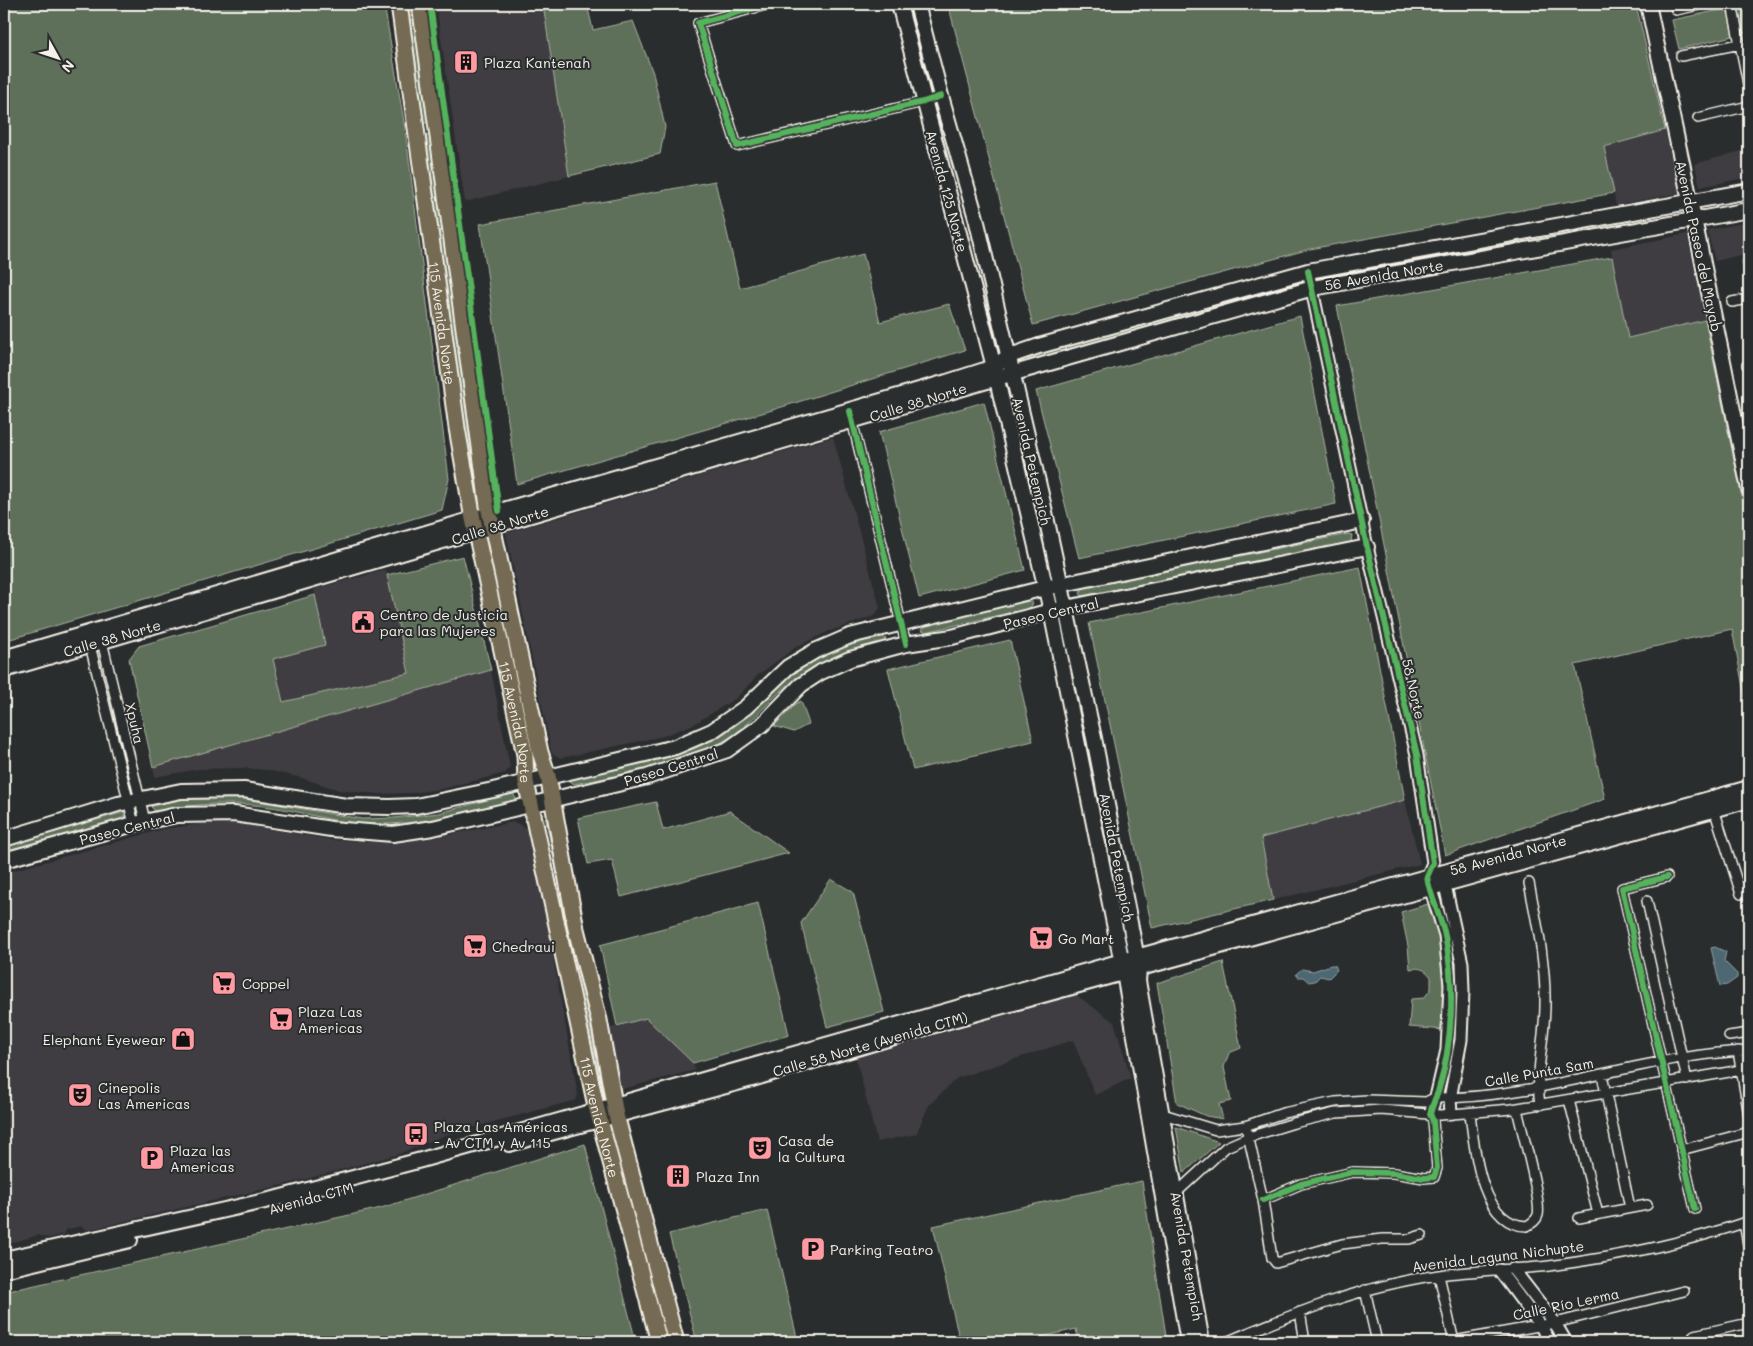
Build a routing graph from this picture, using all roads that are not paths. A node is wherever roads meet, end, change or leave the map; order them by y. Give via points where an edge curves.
1 (399, 4) edge
2 (420, 4) edge
3 (769, 4) edge
4 (899, 4) edge
5 (917, 4) edge
6 (1648, 4) edge
7 (1704, 4) edge
8 (1732, 4) edge
9 (1676, 10) dead end
10 (1740, 44) junction
11 (1681, 56) dead end
12 (1749, 88) edge
13 (940, 96) junction
14 (924, 102) junction
15 (1749, 106) edge
16 (1698, 118) dead end
17 (436, 128) junction
18 (417, 131) junction
19 (1749, 190) edge
20 (1690, 201) junction
21 (1749, 210) edge
22 (1694, 219) junction
23 (1308, 271) junction
24 (993, 287) junction
25 (1313, 288) junction
26 (1749, 298) edge
27 (1732, 302) dead end
28 (1039, 346) junction
29 (1007, 358) junction
30 (996, 372) junction
31 (1012, 375) junction
32 (851, 416) junction
33 (1747, 471) edge
34 (1749, 489) edge
35 (490, 521) junction
36 (1362, 522) junction
37 (475, 525) junction
38 (1367, 547) junction
39 (1060, 585) junction
40 (1045, 588) junction
41 (1066, 609) junction
42 (1051, 612) junction
43 (902, 622) junction
44 (94, 637) junction
45 (906, 644) junction
46 (4, 658) edge
47 (4, 670) edge
48 (548, 776) junction
49 (526, 782) junction
50 (1749, 788) edge
51 (134, 800) junction
52 (551, 800) junction
53 (1749, 800) edge
54 (532, 804) junction
55 (1714, 809) junction
56 (140, 823) junction
57 (4, 839) edge
58 (4, 860) edge
59 (1440, 873) junction
60 (1667, 877) dead end
61 (1428, 882) junction
62 (1529, 883) dead end
63 (1740, 894) dead end
64 (1648, 901) dead end
65 (1138, 963) junction
66 (1462, 963) junction
67 (1123, 967) junction
68 (1450, 967) junction
69 (1749, 1033) edge
70 (1729, 1036) dead end
71 (1738, 1051) junction
72 (1749, 1051) edge
73 (1682, 1059) junction
74 (1661, 1063) junction
75 (1742, 1070) junction
76 (1602, 1075) junction
77 (1687, 1080) junction
78 (1665, 1083) junction
79 (1537, 1086) junction
80 (1606, 1093) junction
81 (1434, 1098) junction
82 (1450, 1098) junction
83 (1569, 1100) junction
84 (1540, 1105) junction
85 (1517, 1108) junction
86 (615, 1110) junction
87 (1451, 1113) junction
88 (1470, 1113) junction
89 (598, 1114) junction
90 (1163, 1114) junction
91 (1430, 1114) junction
92 (1749, 1116) edge
93 (1245, 1126) junction
94 (1749, 1132) edge
95 (1249, 1137) junction
96 (1681, 1150) junction
97 (1175, 1194) junction
98 (1263, 1200) junction
99 (1648, 1205) dead end
100 (1630, 1208) junction
101 (1695, 1209) dead end
102 (1598, 1214) junction
103 (1579, 1218) dead end
104 (1746, 1222) edge
105 (1422, 1235) dead end
106 (1749, 1250) edge
107 (4, 1259) edge
108 (1513, 1269) junction
109 (4, 1270) edge
110 (1499, 1270) junction
111 (1439, 1275) junction
112 (1364, 1290) junction
113 (1684, 1291) dead end
114 (1300, 1312) junction
115 (1555, 1323) junction
116 (1749, 1323) edge
117 (1540, 1325) junction
118 (1694, 1335) dead end
119 (659, 1342) edge
120 (676, 1342) edge
121 (1188, 1342) edge
122 (1202, 1342) edge
123 (1226, 1342) edge
124 (1305, 1342) edge
125 (1377, 1342) edge
126 (1454, 1342) edge
127 (1550, 1342) edge
128 (1566, 1342) edge

1 - 18 main road, 115 Avenida Norte
2 - 17 main road, 115 Avenida Norte
3 - 14 street via 698,23 737,146
4 - 14 main road, Avenida 125 Norte
5 - 13 main road, Avenida 125 Norte
6 - 20 main road, Avenida Paseo del Mayab
7 - 9 street
8 - 10 street
10 - 11 street
10 - 12 street
13 - 14 street
13 - 24 main road, Avenida 125 Norte
14 - 30 main road, Avenida 125 Norte
15 - 16 street
17 - 18 main road
17 - 35 main road, 115 Avenida Norte
18 - 37 main road, 115 Avenida Norte via 457,428
19 - 20 main road, 56 Avenida Norte
20 - 22 main road, Avenida Paseo del Mayab
20 - 23 main road, 56 Avenida Norte
21 - 22 main road, 56 Avenida Norte
22 - 25 main road, 56 Avenida Norte
22 - 33 main road, Avenida Paseo del Mayab
23 - 25 street, 58 Norte
23 - 28 main road, 56 Avenida Norte
24 - 28 main road, 56 Avenida Norte via 1001,296 1012,340 1016,345
24 - 29 main road, Avenida 125 Norte
25 - 31 main road, 56 Avenida Norte
25 - 36 street, 58 Norte
26 - 27 street
28 - 29 main road, 56 Avenida Norte
29 - 30 main road, 56 Avenida Norte
29 - 31 main road, Avenida 125 Norte
30 - 31 main road, 56 Avenida Norte
30 - 32 main road, Calle 38 Norte
30 - 40 main road, Avenida Petempich
31 - 39 main road, Avenida Petempich
32 - 35 main road, Calle 38 Norte
32 - 43 street
33 - 34 main road, Avenida Paseo del Mayab
35 - 37 main road, Calle 38 Norte
35 - 48 main road, 115 Avenida Norte
36 - 38 street, 58 Norte
36 - 39 main road, Paseo Central
37 - 44 main road, Calle 38 Norte
37 - 49 main road, 115 Avenida Norte via 526,755
38 - 41 main road, Paseo Central
38 - 59 street, 58 Norte
39 - 40 main road, Paseo Central
39 - 41 main road, Avenida Petempich
40 - 42 main road, Avenida Petempich
40 - 43 main road, Paseo Central
41 - 42 main road, Paseo Central
41 - 65 main road, Avenida Petempich
42 - 45 main road, Paseo Central via 952,637
42 - 67 main road, Avenida Petempich
43 - 45 street
43 - 48 main road, Paseo Central via 850,636 815,651 788,667 746,707 705,734 675,747
44 - 46 main road, Calle 38 Norte
44 - 47 main road, Calle 38 Norte
44 - 51 street, Xpuha
45 - 52 main road, Paseo Central via 850,659 821,672 801,685 762,725 727,750 647,777
48 - 49 main road, Paseo Central
48 - 52 main road, 115 Avenida Norte
49 - 51 main road, Paseo Central via 416,806 390,808 346,806 244,790 181,791
49 - 54 main road, 115 Avenida Norte
50 - 59 main road, 58 Avenida Norte
51 - 56 street, Xpuha
51 - 57 main road, Paseo Central
52 - 54 main road, Paseo Central
52 - 86 main road, 115 Avenida Norte via 576,929 599,1020
53 - 55 main road, 58 Avenida Norte
54 - 56 main road, Paseo Central via 433,828 393,834 331,829 234,814 177,815
54 - 89 main road, 115 Avenida Norte
55 - 59 main road, 58 Avenida Norte
55 - 63 street
56 - 58 main road, Paseo Central
59 - 61 main road
59 - 61 street
59 - 66 street, 58 Norte
60 - 74 street via 1622,888
61 - 65 main road
61 - 68 street via 1445,935
62 - 79 street via 1542,946 1546,1005
64 - 73 street
65 - 67 main road
65 - 90 main road, Avenida Petempich via 1138,981
66 - 68 street
66 - 82 street, 58 Norte via 1461,1040
67 - 86 main road, Calle 58 Norte (Avenida CTM)
67 - 121 main road, Avenida Petempich
68 - 81 street via 1447,1050 1438,1094
69 - 70 street
71 - 72 street, Calle Punta Sam
71 - 73 street, Calle Punta Sam
71 - 75 street
73 - 74 street, Calle Punta Sam
73 - 77 street
74 - 76 street, Calle Punta Sam
74 - 78 street
75 - 77 street
75 - 92 street
76 - 79 street, Calle Punta Sam
76 - 80 street
77 - 78 street
78 - 80 street
78 - 96 street
79 - 82 street, Calle Punta Sam via 1510,1093
79 - 84 street
80 - 83 street
80 - 100 street
81 - 82 street, Calle Punta Sam
81 - 91 street
81 - 93 street, Calle Punta Sam via 1426,1102 1335,1102 1283,1113
82 - 87 street, 58 Norte
83 - 84 street
83 - 102 street
84 - 85 street
85 - 88 street
85 - 88 street via 1537,1198 1538,1215 1527,1226 1511,1222 1493,1204 1484,1188 1477,1166
86 - 89 main road, Avenida CTM
86 - 120 main road, 115 Avenida Norte
87 - 88 street
87 - 91 street
89 - 107 main road, Avenida CTM via 274,1199
89 - 109 main road, Avenida CTM via 276,1207
89 - 119 main road, 115 Avenida Norte
90 - 93 street, Calle Punta Sam via 1216,1130
90 - 97 main road, Avenida Petempich
91 - 95 street via 1381,1110 1336,1113
91 - 98 street via 1437,1168 1434,1177 1352,1172 1301,1184
93 - 95 street
94 - 96 street
95 - 97 street via 1226,1147
95 - 98 street
96 - 101 street
97 - 122 main road, Avenida Petempich
98 - 105 street via 1272,1258 1276,1263 1342,1244 1409,1239
99 - 100 street
100 - 102 street
102 - 103 street
104 - 106 street
104 - 108 street, Avenida Laguna Nichupte via 1674,1244 1602,1258
108 - 110 street, Avenida Laguna Nichupte
108 - 115 street
110 - 111 street, Avenida Laguna Nichupte
110 - 117 street
111 - 112 street, Avenida Laguna Nichupte
111 - 126 street
112 - 114 street, Avenida Laguna Nichupte
112 - 125 street
113 - 115 street, Calle Río Lerma
114 - 123 street, Avenida Laguna Nichupte
114 - 124 street
115 - 117 street, Calle Río Lerma
115 - 128 street
116 - 118 street
117 - 126 street, Calle Río Lerma
117 - 127 street

